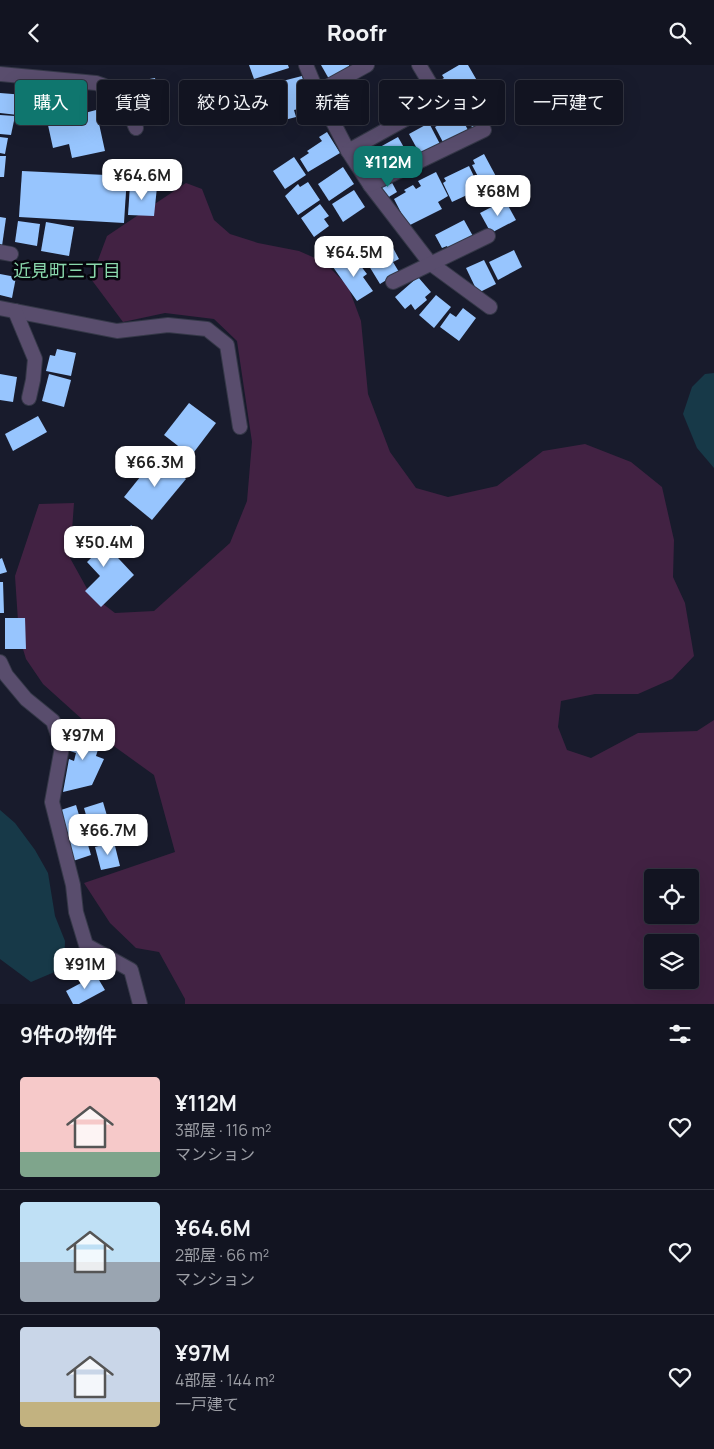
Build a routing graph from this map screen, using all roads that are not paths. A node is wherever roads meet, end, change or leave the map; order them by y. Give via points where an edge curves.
1 (306, 65) edge
2 (367, 65) edge
3 (419, 65) edge
4 (0, 74) edge
5 (312, 80) edge
6 (341, 80) edge
7 (335, 125) edge
8 (136, 128) dead end
9 (484, 130) dead end
10 (348, 151) junction
11 (370, 185) junction
12 (488, 236) dead end
13 (430, 263) junction
14 (393, 282) dead end
15 (490, 307) dead end
16 (0, 308) edge
17 (15, 311) junction
18 (29, 398) dead end
19 (240, 427) dead end
20 (0, 662) edge
21 (140, 1004) edge

1 - 5 street
2 - 6 street
3 - 10 street via 440,100
4 - 8 street via 111,87 124,99
7 - 10 street
9 - 11 street
10 - 11 street
11 - 13 street
12 - 13 street
13 - 14 street
13 - 15 street
16 - 17 street
17 - 18 street via 35,359
17 - 19 street via 117,331 168,325 207,329 227,345
20 - 21 street via 6,675 26,699 53,721 62,747 52,802 86,945 131,970

